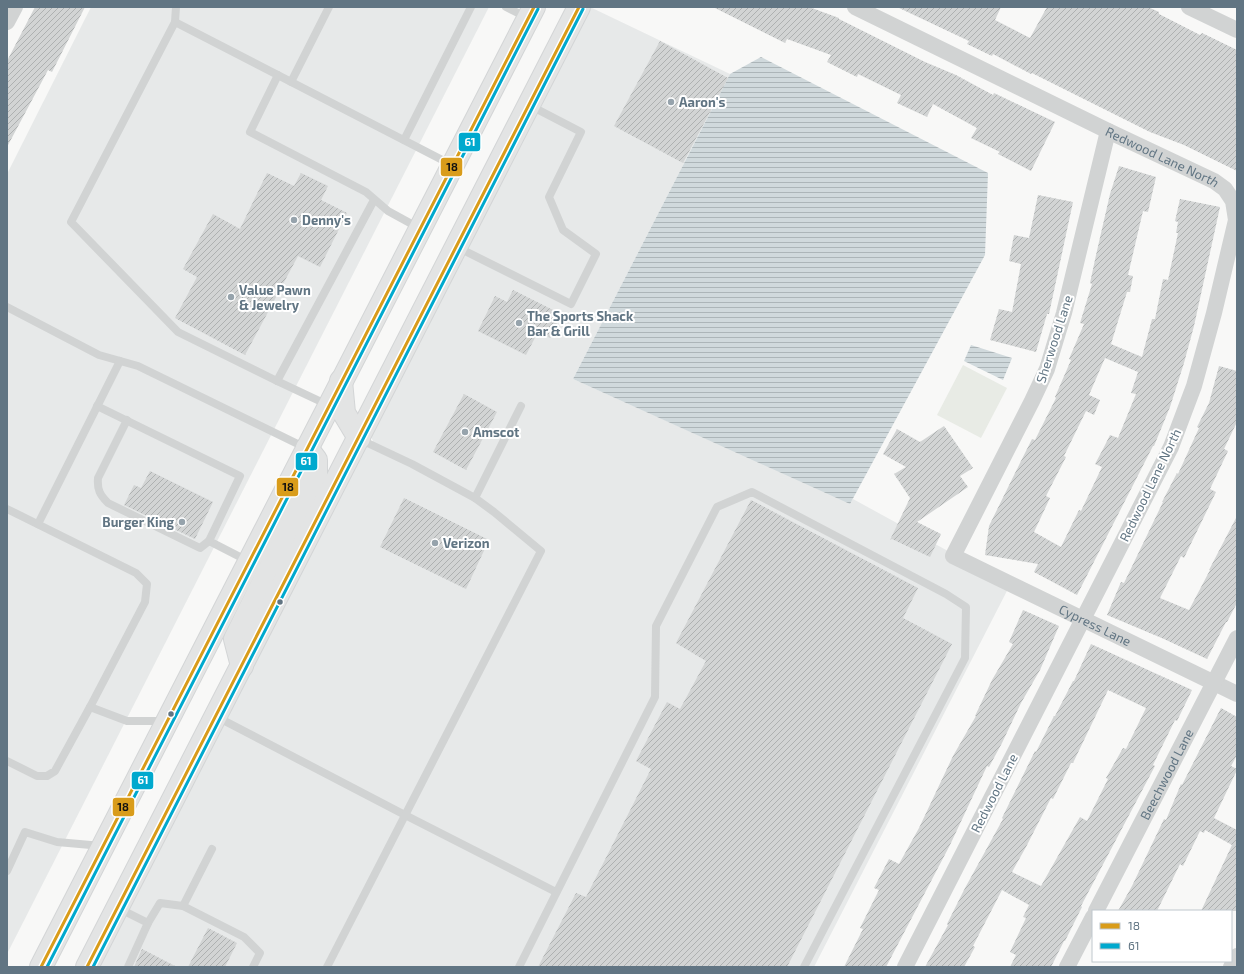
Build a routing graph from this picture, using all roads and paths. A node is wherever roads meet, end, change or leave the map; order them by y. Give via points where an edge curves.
1 (14, 7) edge
2 (176, 7) edge
3 (329, 7) edge
4 (471, 7) edge
5 (506, 7) edge
6 (578, 7) edge
7 (855, 7) edge
8 (1189, 7) edge
9 (531, 13) edge
10 (7, 22) edge
11 (175, 22) junction
12 (1237, 30) edge
13 (278, 75) junction
14 (291, 82) junction
15 (529, 105) junction
16 (1108, 131) junction
17 (404, 140) junction
18 (452, 165) junction
19 (374, 200) junction
20 (420, 228) junction
21 (456, 247) junction
22 (7, 307) edge
23 (120, 361) junction
24 (276, 381) junction
25 (341, 381) junction
26 (329, 405) junction
27 (97, 406) junction
28 (521, 406) dead end
29 (127, 420) junction
30 (359, 438) junction
31 (307, 448) junction
32 (475, 498) junction
33 (7, 509) edge
34 (38, 524) junction
35 (208, 541) junction
36 (953, 556) joint
37 (249, 562) junction
38 (1083, 619) junction
39 (1237, 638) edge
40 (242, 666) junction
41 (1215, 683) junction
42 (1237, 694) edge
43 (92, 708) junction
44 (216, 716) junction
45 (167, 721) junction
46 (7, 761) edge
47 (405, 815) junction
48 (102, 846) junction
49 (212, 849) dead end
50 (7, 871) edge
51 (556, 892) junction
52 (182, 906) junction
53 (117, 908) junction
54 (1097, 910) edge
55 (1092, 920) edge
56 (148, 923) junction
57 (1237, 956) edge
58 (89, 966) edge
59 (41, 967) edge
60 (128, 967) edge
61 (253, 967) edge
62 (327, 967) edge
63 (519, 967) edge
64 (804, 967) edge
65 (905, 967) edge
66 (1067, 967) edge
67 (1232, 967) edge

1 - 10 street
2 - 11 lane
3 - 14 lane
4 - 17 lane
5 - 9 lane
6 - 15 main road
7 - 16 street, Redwood Lane North
8 - 12 street
9 - 18 main road
11 - 13 lane
11 - 24 lane via 71,222 178,332
13 - 14 lane
13 - 19 lane via 250,132 366,192
14 - 17 lane
15 - 21 main road
15 - 21 lane via 581,132 549,198 562,230 596,254 571,304
16 - 36 street, Sherwood Lane via 1064,313 1047,369
16 - 38 street, Redwood Lane North via 1214,181 1225,189 1233,201 1236,220 1194,386 1174,440
17 - 18 lane
18 - 20 main road
19 - 20 lane via 388,211
19 - 24 lane
20 - 25 main road
21 - 30 main road
22 - 23 lane via 99,355
23 - 27 lane
23 - 31 lane via 138,366
24 - 26 lane
25 - 26 main road
25 - 30 main road via 344,413
26 - 31 main road
27 - 29 lane
27 - 34 lane
28 - 32 lane
29 - 35 lane via 240,476
29 - 35 lane via 98,478 97,487 100,495 108,503 200,548
30 - 32 lane
30 - 40 main road
31 - 37 main road
31 - 40 main road via 316,460 316,475 235,639
32 - 47 lane via 541,551
33 - 34 lane
34 - 43 lane via 136,573 147,584 145,602
35 - 37 lane
36 - 38 street, Cypress Lane
37 - 45 main road
38 - 41 street, Cypress Lane
38 - 65 street, Redwood Lane
39 - 41 street, Beechwood Lane
40 - 44 main road
41 - 42 street, Cypress Lane
41 - 54 street, Beechwood Lane
43 - 45 lane via 127,721
43 - 46 lane via 55,771 47,776 37,776
44 - 47 lane
44 - 53 main road
45 - 48 main road
47 - 51 lane
47 - 62 lane
48 - 50 lane via 57,842 25,832
48 - 59 main road
49 - 52 lane
51 - 63 lane
51 - 64 lane via 654,697 656,626 717,507 752,492 966,607 965,658
52 - 56 lane via 160,903
52 - 61 lane via 244,937 260,953
53 - 56 lane
53 - 58 main road
55 - 66 street
56 - 60 lane
57 - 67 street

